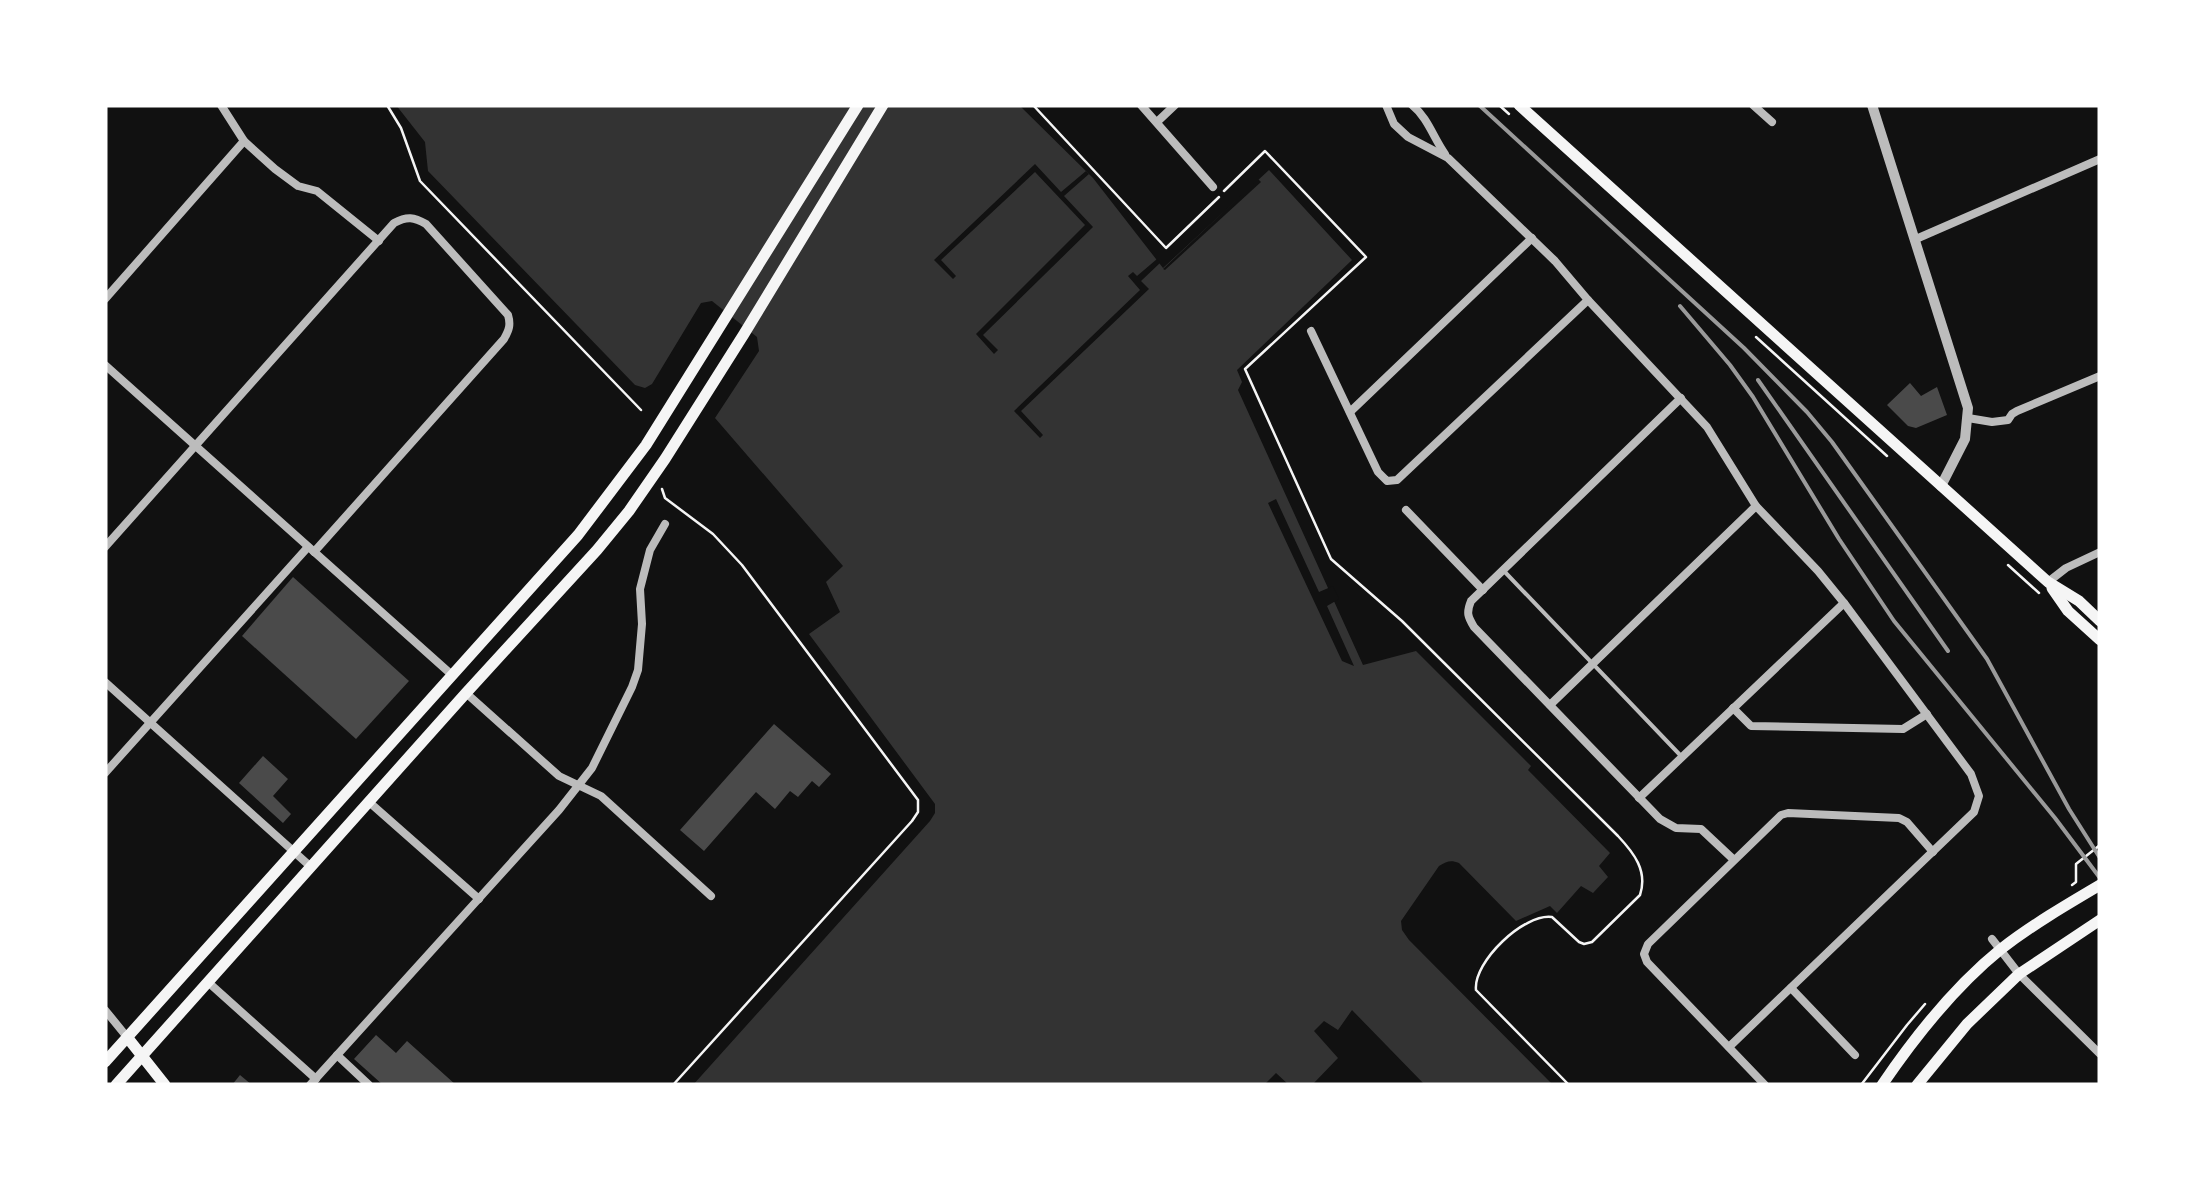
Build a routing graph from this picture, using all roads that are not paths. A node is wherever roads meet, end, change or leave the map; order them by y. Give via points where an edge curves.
1 (220, 105) edge
2 (858, 105) edge
3 (883, 105) edge
4 (1141, 105) edge
5 (1175, 105) edge
6 (1386, 105) edge
7 (1412, 105) edge
8 (1519, 105) edge
9 (1752, 105) edge
10 (1872, 105) edge
11 (1157, 122) junction
12 (1772, 122) dead end
13 (244, 141) junction
14 (1448, 158) junction
15 (2100, 158) edge
16 (1213, 187) dead end
17 (1532, 238) junction
18 (1916, 240) junction
19 (378, 241) junction
20 (105, 299) edge
21 (1588, 300) junction
22 (1311, 331) dead end
23 (105, 365) edge
24 (2100, 376) edge
25 (1680, 398) junction
26 (1350, 412) junction
27 (1968, 418) junction
28 (195, 446) junction
29 (1941, 486) junction
30 (1756, 506) junction
31 (1406, 510) dead end
32 (665, 524) dead end
33 (105, 547) edge
34 (311, 549) junction
35 (2100, 552) edge
36 (1503, 570) junction
37 (2048, 582) junction
38 (1483, 590) junction
39 (1844, 602) junction
40 (2100, 621) edge
41 (2100, 640) edge
42 (1592, 665) junction
43 (452, 675) junction
44 (105, 682) edge
45 (466, 694) junction
46 (1550, 705) junction
47 (1733, 708) junction
48 (1927, 714) junction
49 (150, 722) junction
50 (1682, 758) junction
51 (105, 773) edge
52 (579, 786) junction
53 (1640, 798) junction
54 (369, 802) junction
55 (293, 851) junction
56 (1934, 852) junction
57 (1734, 860) junction
58 (312, 867) junction
59 (2100, 886) edge
60 (712, 896) dead end
61 (478, 898) junction
62 (2100, 920) edge
63 (1996, 945) junction
64 (2019, 974) junction
65 (209, 982) junction
66 (1790, 988) junction
67 (105, 1010) edge
68 (127, 1037) junction
69 (1729, 1047) junction
70 (2100, 1054) edge
71 (337, 1055) junction
72 (1855, 1055) dead end
73 (143, 1056) junction
74 (105, 1062) edge
75 (313, 1082) edge
76 (116, 1085) edge
77 (165, 1085) edge
78 (369, 1085) edge
79 (1765, 1085) edge
80 (1882, 1085) edge
81 (1917, 1085) edge

1 - 13 street
2 - 43 main road via 628,471
3 - 45 main road via 629,511
4 - 11 street
5 - 11 street
6 - 14 street via 1408,137
7 - 14 street
8 - 29 main road
9 - 12 street
10 - 18 street
11 - 16 street
13 - 19 street
13 - 20 street
14 - 17 street
15 - 18 street
17 - 21 street
17 - 26 street
18 - 27 street
19 - 28 street
19 - 34 street via 404,217 426,224 510,324
21 - 25 street
21 - 26 street via 1397,480 1378,472
22 - 26 street
23 - 28 street
24 - 27 street via 2017,410 2008,420
25 - 30 street
25 - 36 street
27 - 29 street
28 - 33 street
28 - 34 street
29 - 37 main road
30 - 39 street
30 - 42 street
31 - 38 street
32 - 52 street via 640,589 638,670
34 - 43 street
34 - 49 street
35 - 37 street
36 - 38 street
36 - 42 lane
37 - 40 main road
37 - 41 main road
38 - 46 street via 1468,618
39 - 47 street
39 - 48 street
42 - 46 street
42 - 50 lane
43 - 45 main road
43 - 55 main road
44 - 49 street
45 - 52 street
45 - 54 main road
46 - 53 street
47 - 48 street via 1751,726 1903,729
47 - 50 street
48 - 56 street via 1972,774 1979,796 1974,812
49 - 51 street
49 - 55 street
50 - 53 street
52 - 60 street via 601,796
52 - 61 street
53 - 57 street via 1676,828 1701,830
54 - 58 main road
54 - 61 street
55 - 58 street
55 - 68 main road
56 - 57 street via 1898,818 1788,814
56 - 66 street
57 - 69 street via 1644,954
58 - 65 main road
59 - 63 main road
61 - 71 street
62 - 64 main road
63 - 64 street
63 - 80 main road
64 - 70 street
64 - 81 main road
65 - 73 main road
65 - 75 street
66 - 69 street
66 - 72 street
67 - 68 street
68 - 73 main road
68 - 74 main road
69 - 79 street
71 - 75 street
71 - 78 street
73 - 76 main road
73 - 77 main road

